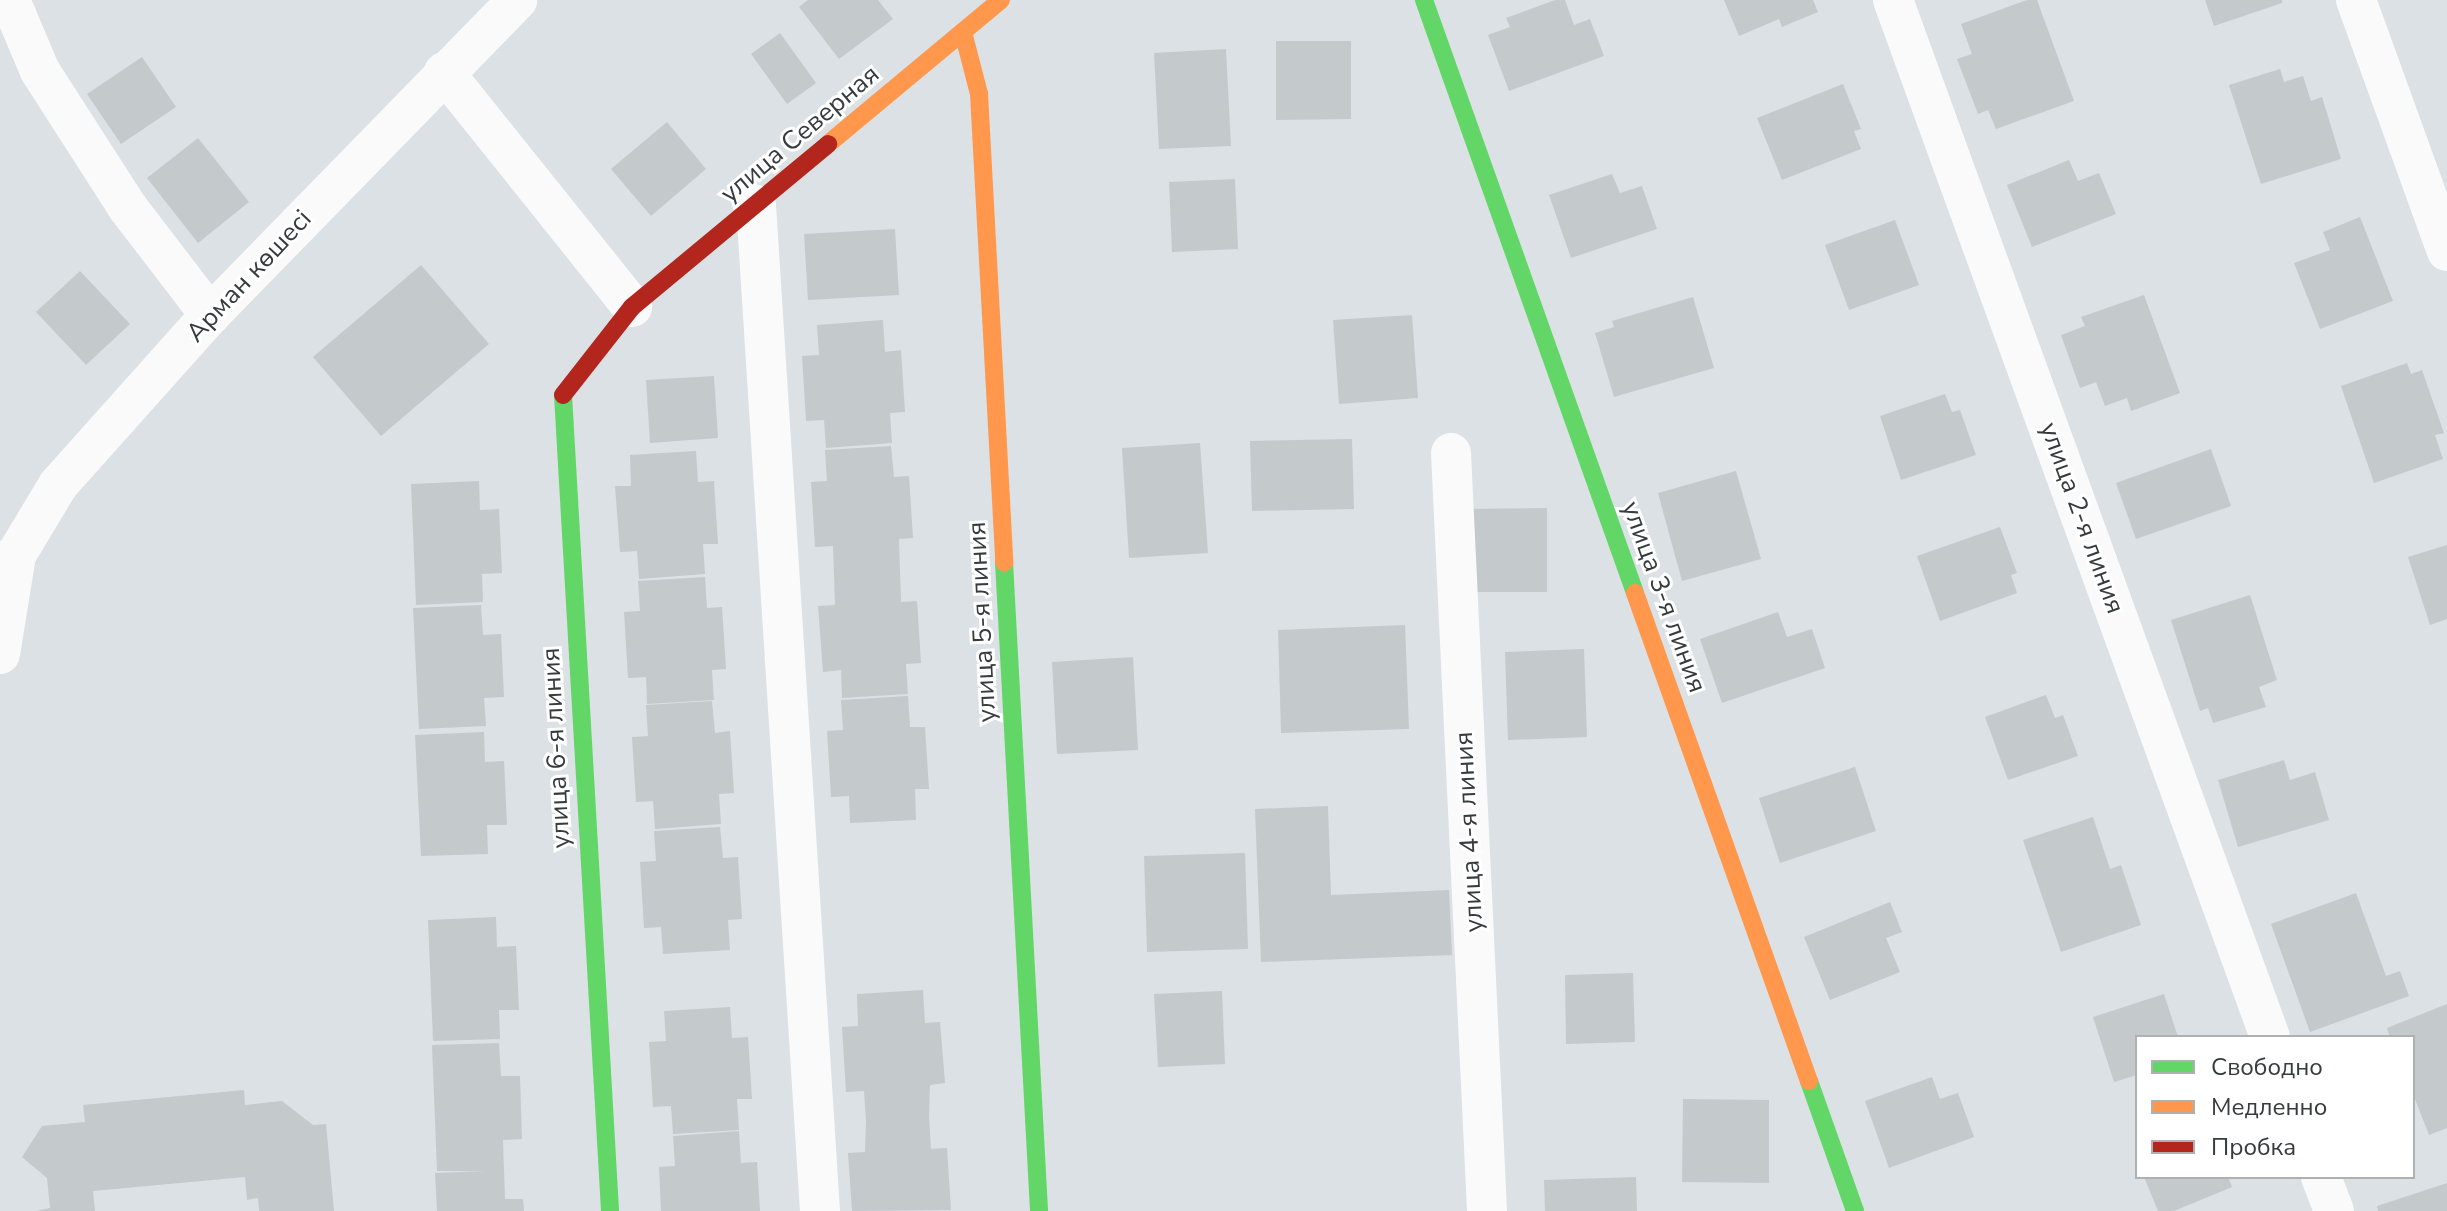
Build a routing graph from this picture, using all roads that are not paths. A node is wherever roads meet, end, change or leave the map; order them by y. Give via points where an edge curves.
1 (10, 0) edge
2 (1001, 0) edge
3 (1424, 0) edge
4 (1893, 0) edge
5 (2356, 0) edge
6 (506, 4) edge
7 (963, 32) junction
8 (444, 72) junction
9 (756, 205) junction
10 (2447, 251) edge
11 (632, 307) junction
12 (210, 315) junction
13 (1451, 453) dead end
14 (8, 560) edge
15 (0, 654) edge
16 (2269, 1035) edge
17 (2322, 1179) edge
18 (610, 1211) edge
19 (820, 1211) edge
20 (1039, 1211) edge
21 (1487, 1211) edge
22 (1855, 1211) edge
23 (2334, 1211) edge

1 - 12 street via 40,71 128,208
2 - 7 street, улица Северная
3 - 22 street, улица 3-я линия
4 - 16 street, улица 2-я линия
5 - 10 street
6 - 8 street, Арман көшесі
7 - 9 street, улица Северная
7 - 20 street, улица 5-я линия via 979,94
8 - 11 street
8 - 12 street, Арман көшесі
9 - 11 street, улица Северная
9 - 19 street
11 - 18 street, улица 6-я линия via 561,397
12 - 14 street, Арман көшесі via 58,485
13 - 21 street, улица 4-я линия
14 - 15 street via 9,627
17 - 23 street

